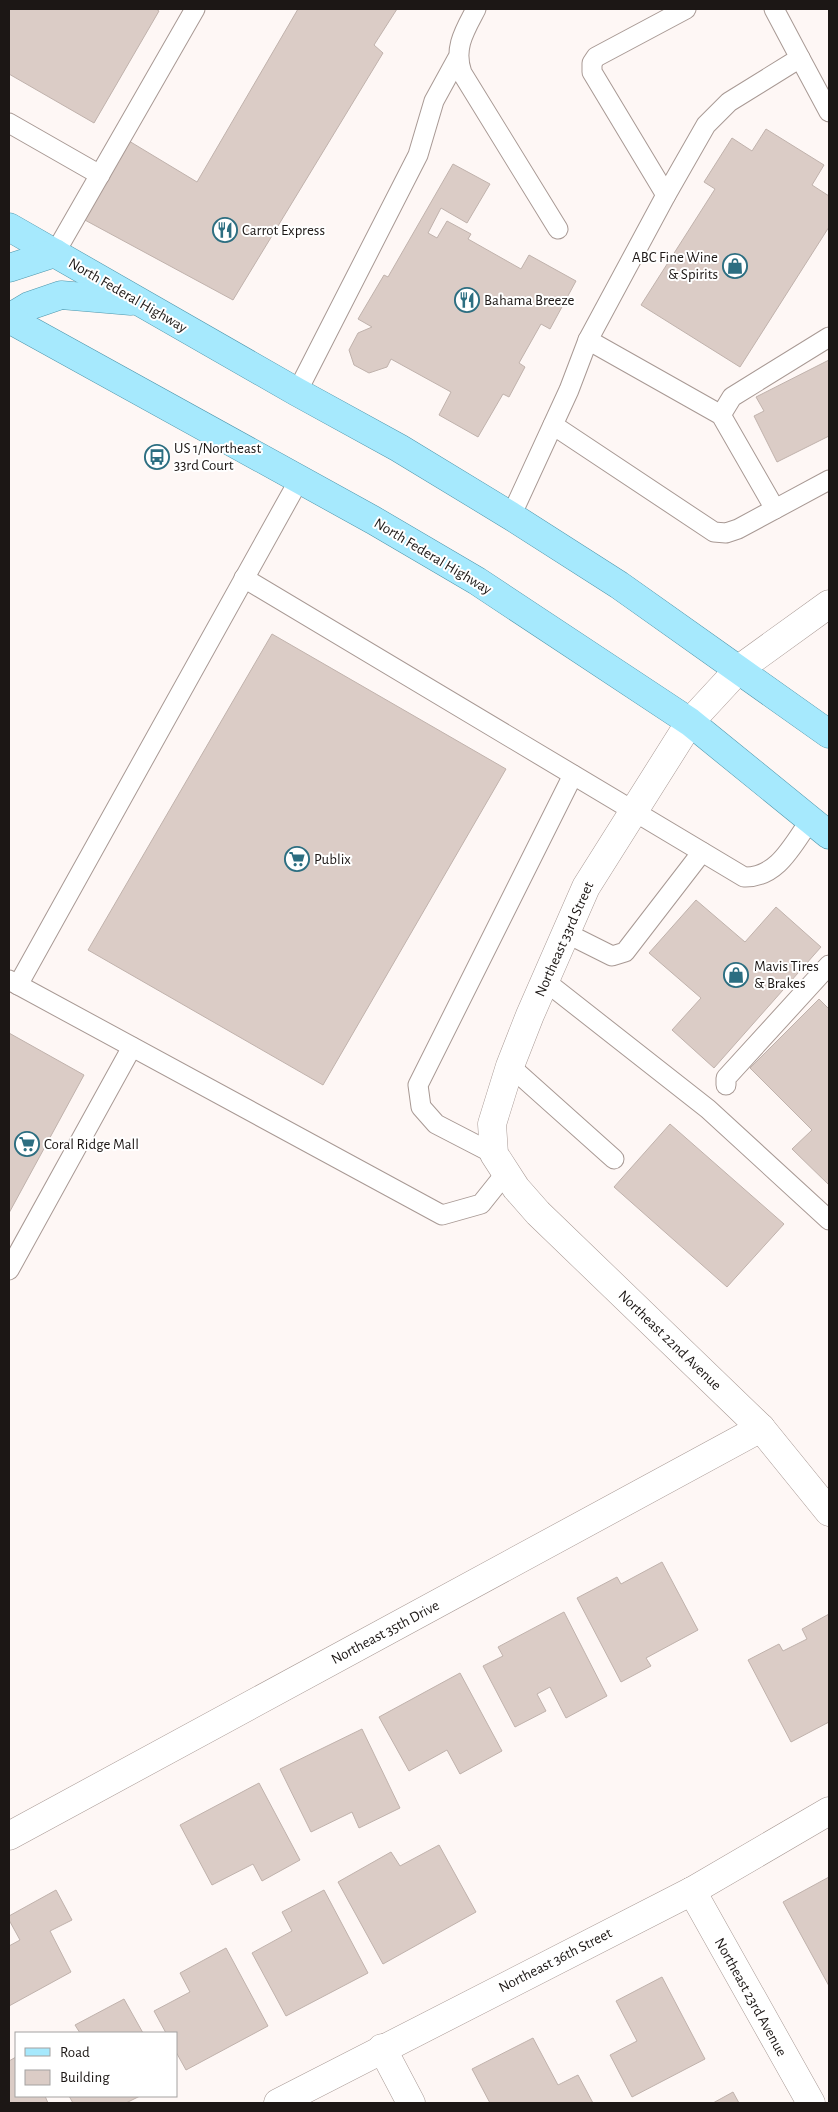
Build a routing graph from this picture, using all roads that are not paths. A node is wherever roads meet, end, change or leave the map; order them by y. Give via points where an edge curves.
1 (195, 9) edge
2 (476, 9) edge
3 (686, 9) edge
4 (774, 9) edge
5 (800, 58) junction
6 (457, 59) junction
7 (829, 112) edge
8 (9, 123) edge
9 (100, 175) junction
10 (666, 195) junction
11 (9, 227) edge
12 (558, 229) dead end
13 (55, 253) junction
14 (9, 268) edge
15 (140, 302) junction
16 (9, 319) edge
17 (829, 337) edge
18 (588, 340) junction
19 (297, 392) junction
20 (721, 415) junction
21 (553, 426) junction
22 (299, 480) junction
23 (829, 480) edge
24 (774, 509) junction
25 (511, 516) junction
26 (244, 578) junction
27 (829, 604) edge
28 (739, 669) junction
29 (690, 722) junction
30 (829, 734) edge
31 (573, 775) junction
32 (633, 811) junction
33 (820, 827) edge
34 (702, 852) junction
35 (566, 934) junction
36 (829, 965) edge
37 (545, 980) junction
38 (13, 982) edge
39 (132, 1047) junction
40 (510, 1066) junction
41 (726, 1085) dead end
42 (614, 1159) dead end
43 (500, 1164) junction
44 (829, 1220) edge
45 (9, 1270) edge
46 (761, 1428) junction
47 (829, 1512) edge
48 (829, 1811) edge
49 (9, 1836) edge
50 (692, 1890) junction
51 (382, 2048) junction
52 (278, 2103) edge
53 (411, 2103) edge
54 (811, 2103) edge

1 - 9 lane
2 - 6 lane via 460,39
3 - 10 lane via 596,57 592,63 592,72
4 - 5 lane
5 - 7 lane
5 - 10 lane via 729,102 706,125
6 - 12 lane via 462,73
6 - 19 lane via 434,101 418,156
8 - 9 lane
9 - 13 lane
10 - 18 lane
11 - 13 main road, North Federal Highway
13 - 14 main road
13 - 15 main road, North Federal Highway
15 - 16 main road via 61,295 29,306
15 - 19 main road, North Federal Highway
16 - 22 main road, North Federal Highway
17 - 20 lane via 732,397
18 - 20 lane
18 - 21 lane
19 - 25 main road, North Federal Highway via 399,448
20 - 24 lane
21 - 24 lane via 714,532 726,534
21 - 25 lane
22 - 26 lane
22 - 29 main road, North Federal Highway via 476,581
23 - 24 lane
25 - 28 main road, North Federal Highway via 619,585
26 - 31 lane
26 - 38 lane
27 - 28 street, Northeast 33rd Street
28 - 29 street, Northeast 33rd Street
28 - 30 main road, North Federal Highway
29 - 32 street, Northeast 33rd Street
29 - 33 main road, North Federal Highway
31 - 32 lane
31 - 43 lane via 418,1085 421,1107 436,1124
32 - 34 lane
32 - 35 street, Northeast 33rd Street via 586,887
33 - 34 lane via 769,872 755,877 744,877
34 - 35 lane via 625,952 612,956
35 - 37 street, Northeast 33rd Street
36 - 41 lane via 726,1078
37 - 40 street, Northeast 33rd Street
37 - 44 lane via 708,1109
38 - 39 lane
39 - 43 lane via 442,1215 481,1204
39 - 45 lane
40 - 42 lane
40 - 43 street, Northeast 33rd Street via 492,1124
43 - 46 street, Northeast 22nd Avenue via 538,1213
46 - 47 street, Northeast 22nd Avenue
46 - 49 street, Northeast 35th Drive
48 - 50 street, Northeast 36th Street
50 - 51 street, Northeast 36th Street
50 - 54 street, Northeast 23rd Avenue
51 - 52 street, Northeast 36th Street
51 - 53 street

